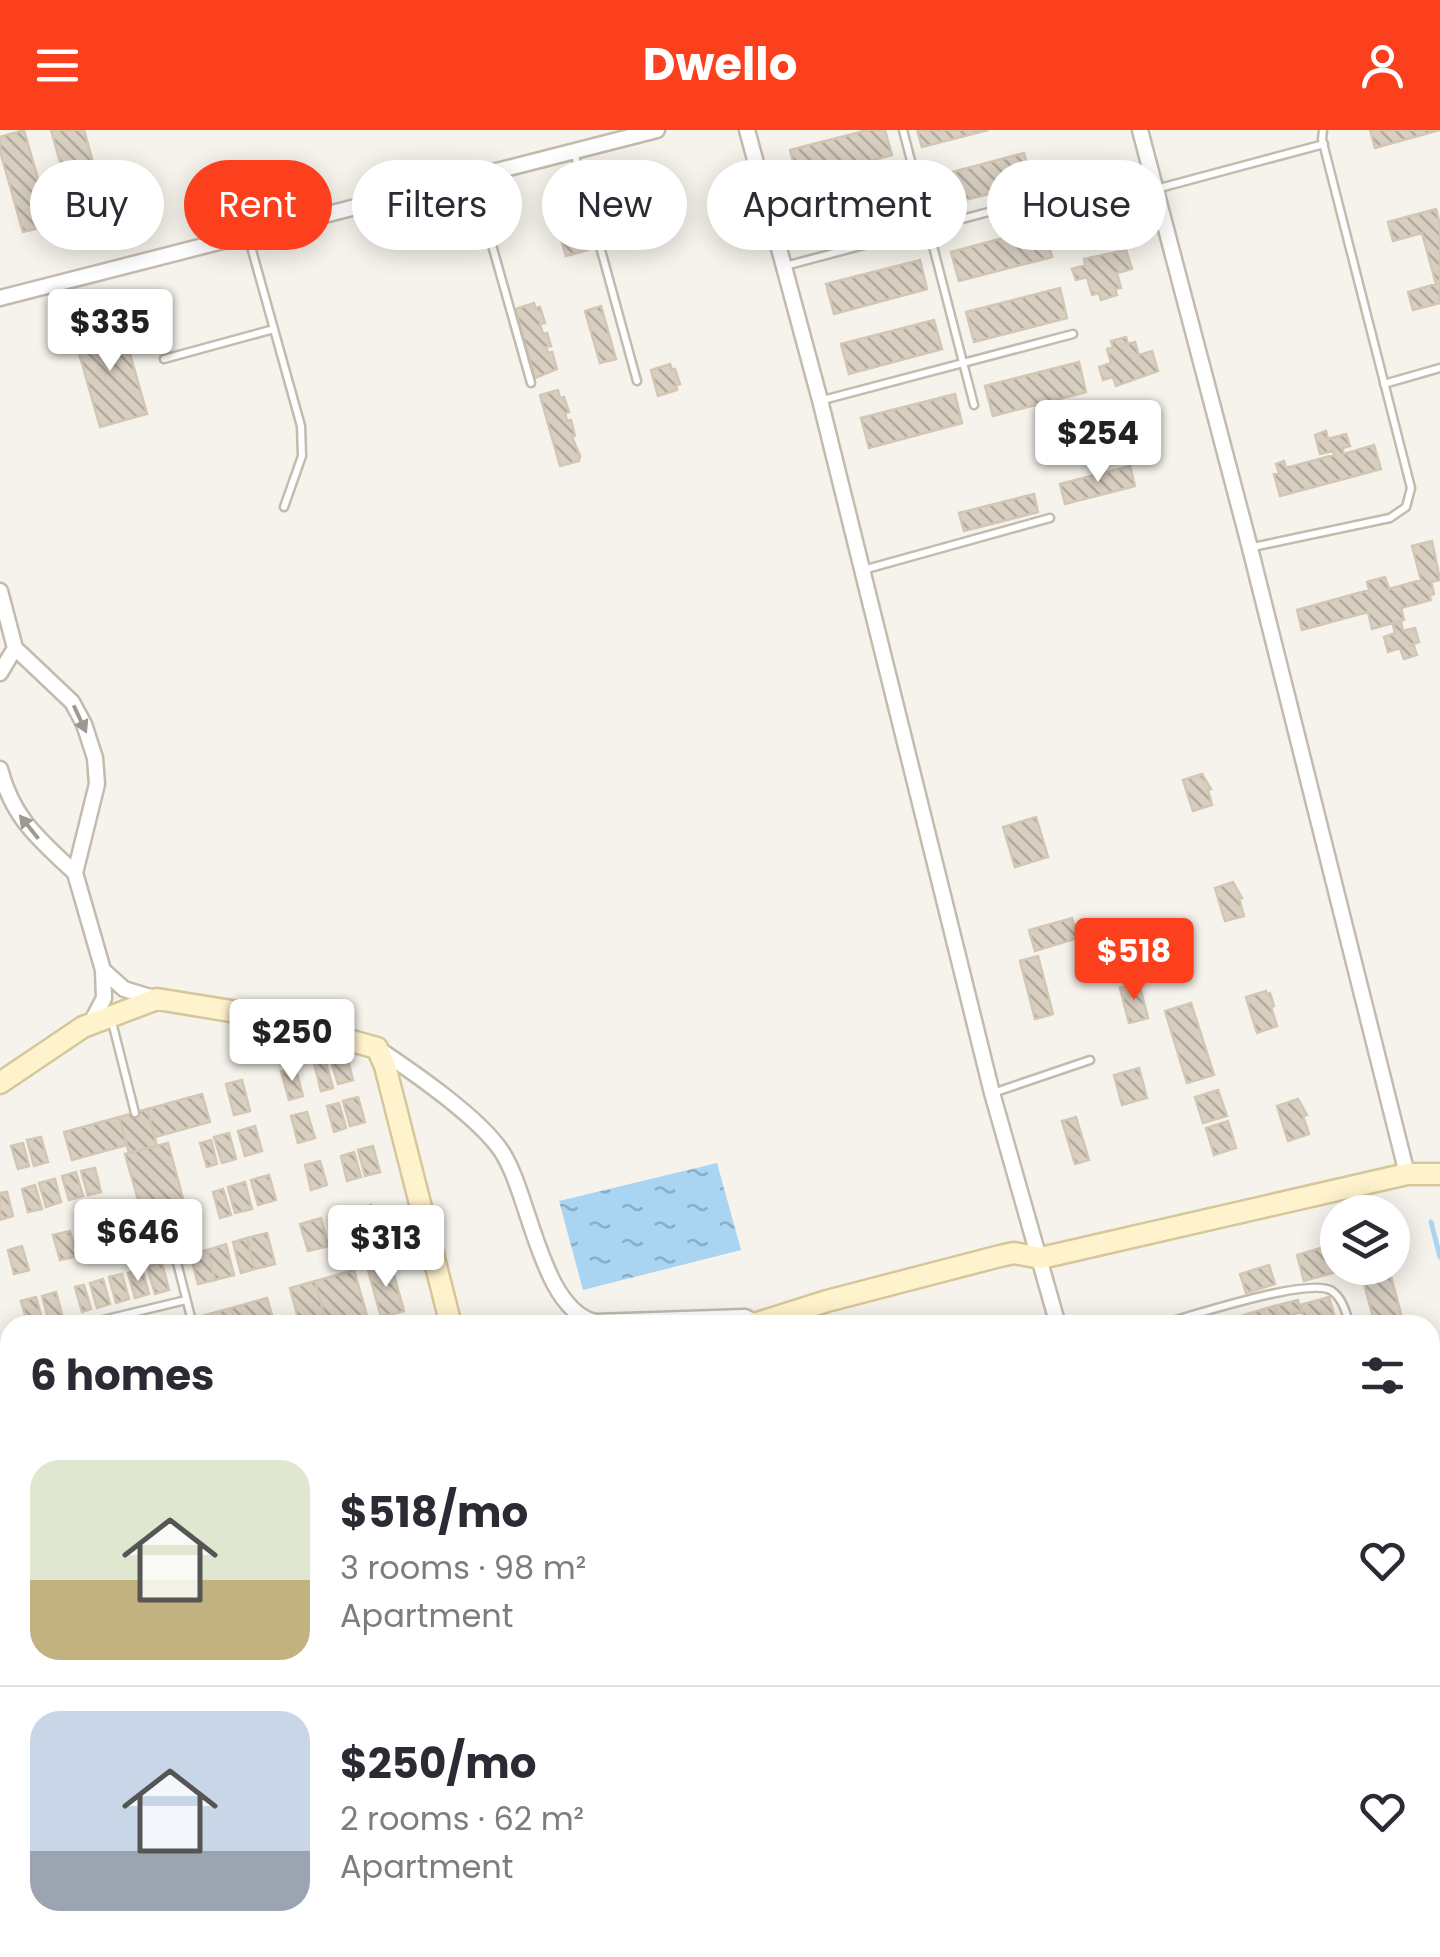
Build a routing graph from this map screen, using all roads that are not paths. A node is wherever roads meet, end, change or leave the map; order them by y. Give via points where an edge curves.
1 (657, 130) edge
2 (747, 130) edge
3 (903, 130) edge
4 (1140, 130) edge
5 (1323, 130) edge
6 (1324, 144) junction
7 (574, 152) junction
8 (911, 160) edge
9 (1148, 160) edge
10 (522, 165) edge
11 (1166, 185) edge
12 (1166, 231) edge
13 (192, 250) edge
14 (252, 250) edge
15 (493, 250) edge
16 (844, 250) edge
17 (934, 250) edge
18 (783, 266) junction
19 (0, 298) edge
20 (274, 330) junction
21 (1073, 334) dead end
22 (164, 359) dead end
23 (963, 364) junction
24 (1440, 368) edge
25 (637, 381) dead end
26 (530, 383) dead end
27 (1384, 384) junction
28 (820, 400) junction
29 (974, 404) dead end
30 (284, 507) dead end
31 (1050, 518) dead end
32 (1250, 548) junction
33 (862, 570) junction
34 (0, 591) edge
35 (15, 648) junction
36 (0, 672) edge
37 (0, 769) edge
38 (75, 873) junction
39 (103, 970) junction
40 (157, 1000) junction
41 (101, 1019) junction
42 (377, 1048) junction
43 (1090, 1060) dead end
44 (0, 1083) edge
45 (992, 1093) junction
46 (136, 1112) dead end
47 (1407, 1174) junction
48 (1440, 1174) edge
49 (164, 1212) dead end
50 (1041, 1258) junction
51 (186, 1300) junction
52 (124, 1315) edge
53 (190, 1315) edge
54 (448, 1315) edge
55 (577, 1315) edge
56 (786, 1315) edge
57 (1055, 1315) edge
58 (1196, 1315) edge
59 (1347, 1315) edge

1 - 7 street
2 - 18 street
3 - 8 lane
4 - 9 street
5 - 6 lane
6 - 11 lane
6 - 27 lane
7 - 10 street
7 - 25 lane
12 - 32 street
13 - 19 street
14 - 20 lane
15 - 26 lane
16 - 18 lane
17 - 23 lane
18 - 28 street
20 - 22 lane
20 - 30 lane via 301,426 302,456
21 - 23 lane
23 - 28 lane
23 - 29 lane
24 - 27 lane
27 - 32 lane via 1409,476 1406,507 1390,518
28 - 33 street
31 - 33 lane
32 - 47 street
33 - 45 street
34 - 35 street
35 - 36 street
35 -> 38 street via 72,702 95,758 97,784
38 -> 37 street via 27,829
38 - 39 street
39 - 40 street via 124,989
39 - 41 street
40 - 41 street
40 - 42 street via 262,1016
41 - 44 street
41 - 46 lane
42 - 54 street
42 - 55 street via 500,1149 557,1288
43 - 45 lane
45 - 50 street
47 - 48 street
47 - 50 street
49 - 51 lane
50 - 56 street via 1000,1256
50 - 57 street
51 - 52 lane
51 - 53 lane
58 - 59 lane via 1306,1286 1332,1291

